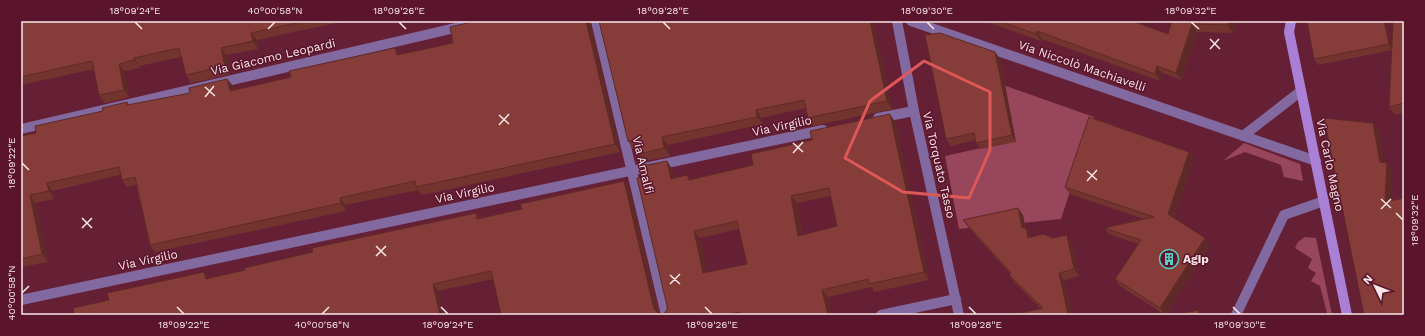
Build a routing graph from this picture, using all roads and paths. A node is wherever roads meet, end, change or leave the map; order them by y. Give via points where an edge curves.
1 (485, 21) edge
2 (596, 21) edge
3 (897, 21) edge
4 (911, 21) edge
5 (1291, 21) edge
6 (1301, 91) junction
7 (914, 111) junction
8 (868, 121) edge
9 (21, 129) edge
10 (830, 129) edge
11 (1243, 136) junction
12 (1316, 161) junction
13 (631, 171) junction
14 (1324, 200) junction
15 (956, 299) junction
16 (21, 300) edge
17 (666, 315) edge
18 (881, 315) edge
19 (959, 315) edge
20 (1236, 315) edge
21 (1347, 315) edge

1 - 9 street, Via Giacomo Leopardi
2 - 13 street, Via Amalfi
3 - 7 street, Via Torquato Tasso
4 - 11 street, Via Niccolò Machiavelli
5 - 6 street, Via Carlo Magno via 1289,32
6 - 11 street
6 - 12 street, Via Carlo Magno
7 - 8 street
7 - 15 street, Via Torquato Tasso
10 - 13 street, Via Virgilio
11 - 12 street, Via Niccolò Machiavelli
12 - 14 street, Via Carlo Magno
13 - 16 street, Via Virgilio
13 - 17 street, Via Amalfi
14 - 20 street via 1284,215
14 - 21 street, Via Carlo Magno
15 - 18 street
15 - 19 street, Via Torquato Tasso

